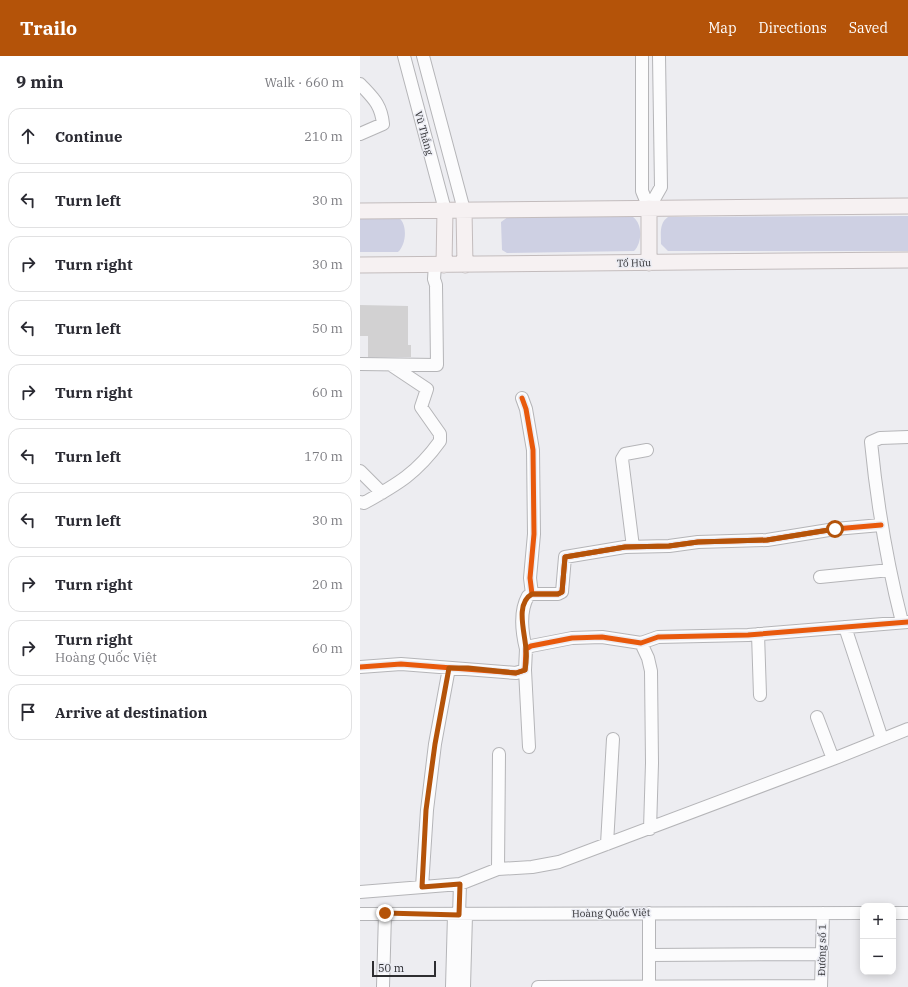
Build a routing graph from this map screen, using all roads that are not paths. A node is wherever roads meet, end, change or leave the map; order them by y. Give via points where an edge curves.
1 (404, 56) edge
2 (423, 56) edge
3 (642, 56) edge
4 (659, 56) edge
5 (360, 84) edge
6 (642, 86) junction
7 (659, 86) junction
8 (360, 134) edge
9 (642, 147) junction
10 (660, 147) junction
11 (908, 206) edge
12 (649, 208) junction
13 (445, 210) junction
14 (464, 210) junction
15 (360, 211) edge
16 (908, 260) edge
17 (649, 263) junction
18 (360, 265) edge
19 (439, 265) junction
20 (465, 265) junction
21 (360, 364) edge
22 (391, 365) junction
23 (522, 398) dead end
24 (908, 437) edge
25 (647, 450) dead end
26 (360, 471) edge
27 (382, 493) junction
28 (360, 502) edge
29 (881, 525) junction
30 (633, 547) junction
31 (890, 570) junction
32 (820, 577) dead end
33 (532, 594) junction
34 (905, 622) edge
35 (845, 627) junction
36 (758, 634) junction
37 (641, 643) junction
38 (526, 649) junction
39 (360, 667) edge
40 (449, 668) junction
41 (525, 670) junction
42 (760, 695) dead end
43 (817, 717) dead end
44 (908, 729) edge
45 (613, 739) dead end
46 (882, 739) junction
47 (529, 747) dead end
48 (499, 754) dead end
49 (833, 759) junction
50 (650, 829) junction
51 (606, 844) junction
52 (498, 869) junction
53 (460, 884) junction
54 (422, 887) junction
55 (360, 892) edge
56 (385, 913) junction
57 (649, 913) junction
58 (823, 913) junction
59 (860, 913) edge
60 (896, 913) edge
61 (908, 913) edge
62 (360, 914) edge
63 (460, 915) junction
64 (822, 954) junction
65 (649, 955) junction
66 (383, 987) edge
67 (452, 987) edge
68 (464, 987) edge
69 (538, 987) edge
70 (649, 987) edge
71 (821, 987) edge

1 - 13 street, Vũ Thắng
2 - 14 street, Vũ Thắng
3 - 6 street
4 - 7 street
5 - 8 street via 378,104 382,111 383,124
6 - 7 street
6 - 9 street
7 - 10 street
9 - 10 street
9 - 12 street via 642,192
10 - 12 street via 661,186
11 - 12 main road
12 - 14 main road
12 - 17 main road
13 - 14 main road
13 - 15 main road
13 - 19 main road
14 - 20 main road
16 - 17 main road, Tố Hữu
17 - 20 main road, Tố Hữu
18 - 19 main road, Tố Hữu
19 - 20 main road, Tố Hữu
19 - 22 street via 434,279 437,365
21 - 22 street
22 - 27 street via 428,389 421,407 441,437 419,468
23 - 33 street via 533,450 534,534 530,578
24 - 29 street via 880,438 871,442
25 - 30 street via 625,454 622,459
26 - 27 street
27 - 28 street via 364,503
29 - 30 street via 835,529 767,540
29 - 31 street
30 - 33 street via 565,557 562,592
31 - 32 street
31 - 34 street
33 - 38 street via 528,596 523,608
34 - 35 street
35 - 36 street
35 - 46 street
36 - 37 street via 658,637
36 - 42 street
37 - 38 street via 602,637 572,638
37 - 50 street via 651,671
38 - 41 street
39 - 40 street via 401,664
40 - 41 street via 516,673
40 - 54 street via 426,810
41 - 47 street
43 - 49 street
44 - 46 street
45 - 51 street
46 - 49 street
48 - 52 street
49 - 50 street
50 - 51 street
51 - 52 street via 559,862
52 - 53 street
53 - 54 street
53 - 63 street
54 - 55 street
56 - 62 street, Hoàng Quốc Việt
56 - 63 street, Hoàng Quốc Việt
56 - 66 street
57 - 58 street, Hoàng Quốc Việt
57 - 63 street, Hoàng Quốc Việt
57 - 65 street
58 - 59 street, Hoàng Quốc Việt
58 - 64 street, Đường số 1
60 - 61 street
63 - 67 street
63 - 68 street
64 - 65 street
64 - 71 street, Đường số 1
65 - 70 street
69 - 70 street
70 - 71 street

